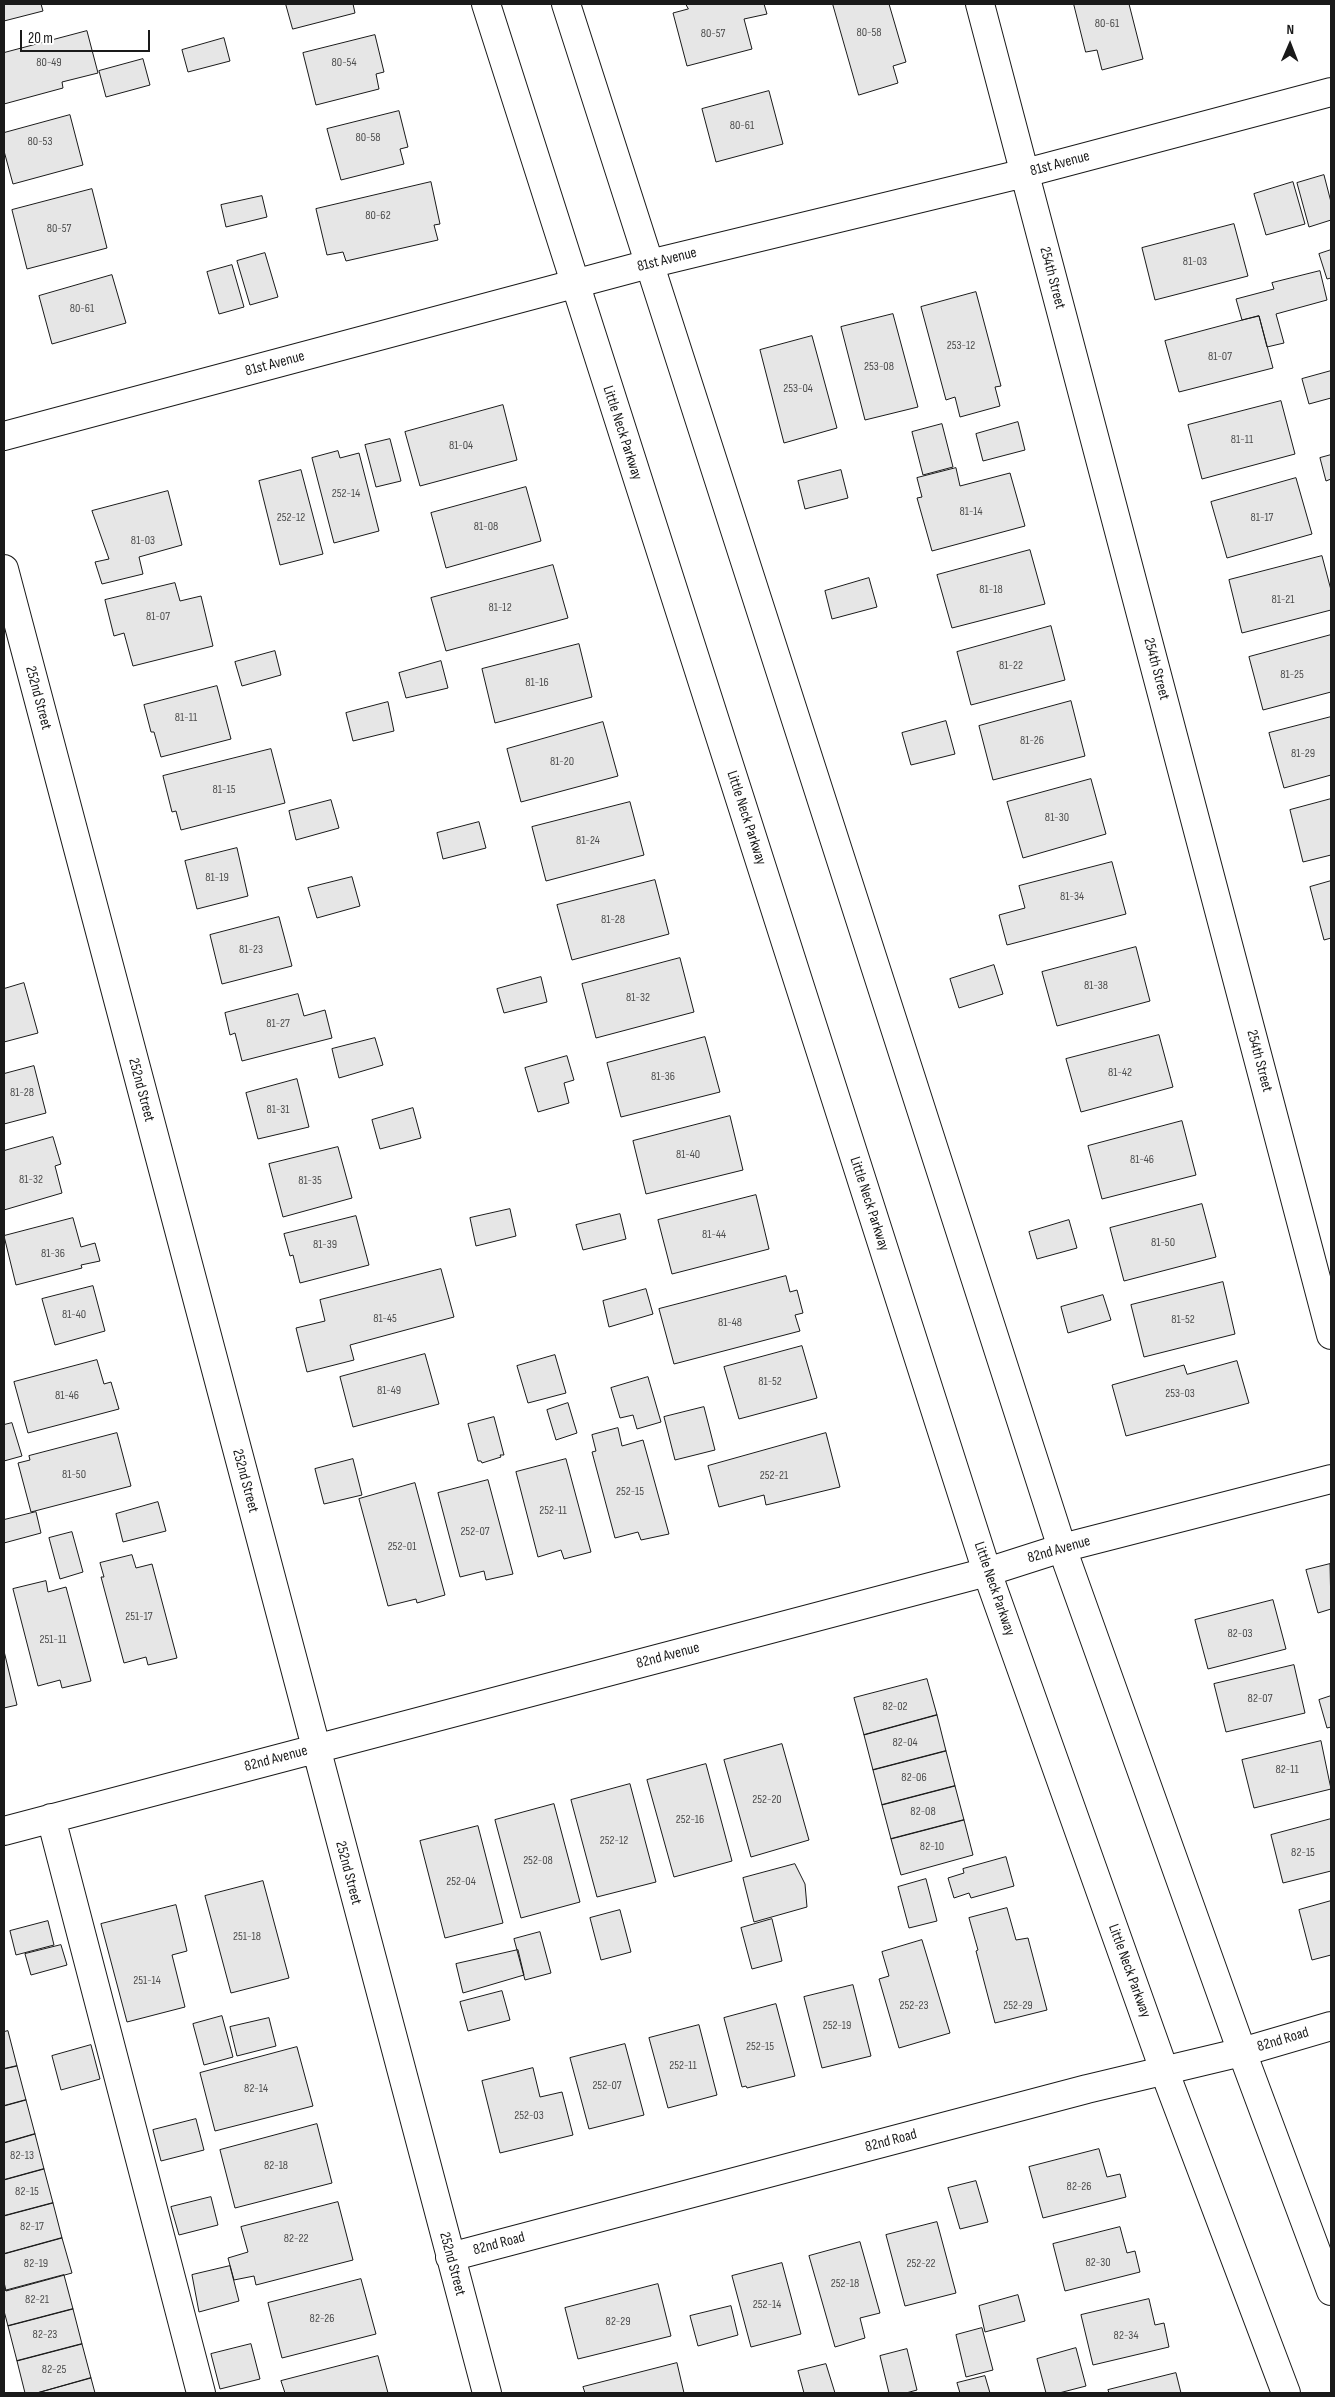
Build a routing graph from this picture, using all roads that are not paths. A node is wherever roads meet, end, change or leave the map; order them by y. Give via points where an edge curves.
1 (486, 4) edge
2 (566, 4) edge
3 (980, 4) edge
4 (1331, 92) edge
5 (1025, 173) junction
6 (650, 264) junction
7 (575, 286) junction
8 (4, 436) edge
9 (4, 569) edge
10 (1331, 1335) edge
11 (1331, 1479) edge
12 (1062, 1548) junction
13 (987, 1572) junction
14 (315, 1748) junction
15 (51, 1818) junction
16 (4, 1831) edge
17 (1331, 2026) edge
18 (1242, 2052) junction
19 (1164, 2070) junction
20 (450, 2257) junction
21 (1331, 2291) edge
22 (201, 2393) edge
23 (487, 2393) edge
24 (1286, 2393) edge

1 - 7 street, Little Neck Parkway
2 - 6 street
3 - 5 street, 254th Street
4 - 5 street, 81st Avenue
5 - 6 street, 81st Avenue
5 - 10 street, 254th Street
6 - 7 street, 81st Avenue
6 - 12 street
7 - 8 street, 81st Avenue
7 - 13 street, Little Neck Parkway
9 - 14 street, 252nd Street
11 - 12 street, 82nd Avenue
12 - 13 street, 82nd Avenue
12 - 18 street
13 - 14 street, 82nd Avenue
13 - 19 street, Little Neck Parkway
14 - 15 street, 82nd Avenue
14 - 20 street, 252nd Street
15 - 16 street, 82nd Avenue
15 - 22 street
17 - 18 street, 82nd Road
18 - 19 street, 82nd Road
18 - 21 street
19 - 20 street, 82nd Road
19 - 24 street, Little Neck Parkway
20 - 23 street, 252nd Street

